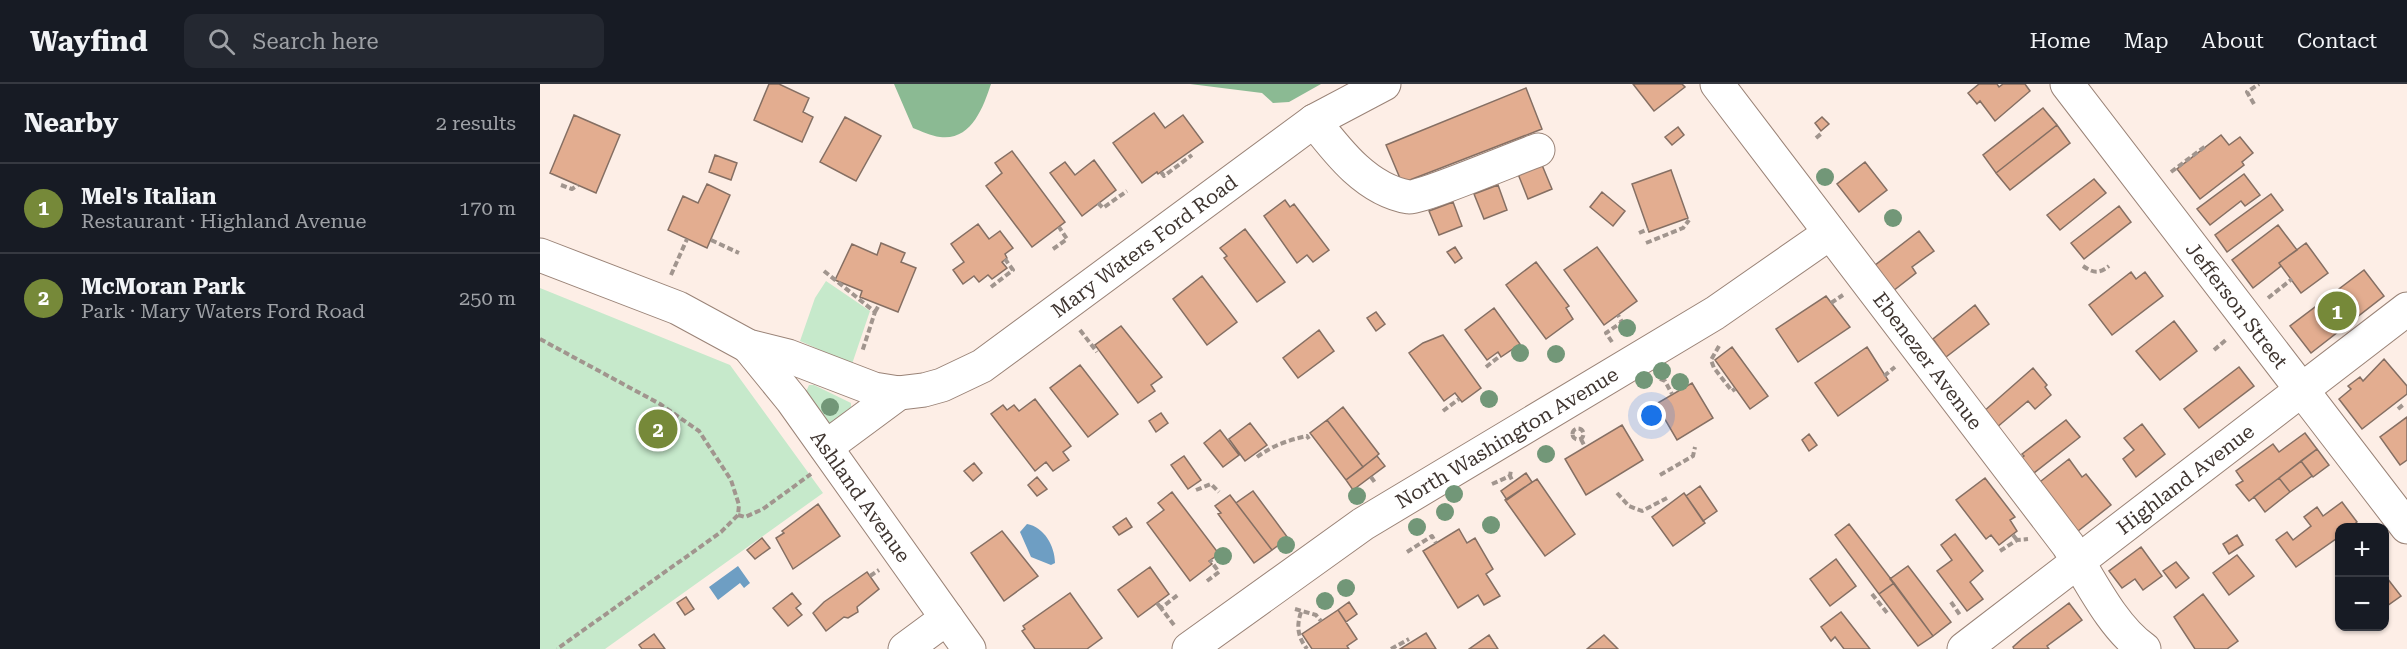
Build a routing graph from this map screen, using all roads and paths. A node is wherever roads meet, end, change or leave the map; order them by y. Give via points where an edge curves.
1 (1384, 84) edge
2 (1717, 84) edge
3 (2067, 84) edge
4 (2259, 84) edge
5 (2254, 104) dead end
6 (1314, 121) junction
7 (1822, 133) dead end
8 (1816, 138) dead end
9 (2207, 145) dead end
10 (1538, 150) dead end
11 (1192, 155) dead end
12 (1161, 172) dead end
13 (2163, 178) dead end
14 (561, 184) dead end
15 (578, 185) dead end
16 (1127, 191) dead end
17 (1098, 203) dead end
18 (1689, 220) dead end
19 (1059, 227) dead end
20 (1648, 229) dead end
21 (1639, 232) dead end
22 (1830, 233) junction
23 (687, 239) dead end
24 (711, 240) dead end
25 (1646, 243) dead end
26 (1053, 249) dead end
27 (739, 253) dead end
28 (540, 255) edge
29 (1005, 259) dead end
30 (2083, 266) dead end
31 (2109, 266) dead end
32 (824, 271) dead end
33 (2292, 279) dead end
34 (991, 287) dead end
35 (659, 300) junction
36 (2260, 304) dead end
37 (879, 305) dead end
38 (2407, 309) edge
39 (875, 312) junction
40 (1618, 315) dead end
41 (1706, 319) junction
42 (1622, 322) dead end
43 (1080, 328) dead end
44 (540, 339) edge
45 (748, 346) junction
46 (1097, 352) dead end
47 (1500, 356) dead end
48 (1891, 361) dead end
49 (1486, 367) dead end
50 (1884, 376) dead end
51 (853, 382) junction
52 (1736, 388) dead end
53 (2301, 390) junction
54 (899, 393) junction
55 (1459, 399) dead end
56 (2404, 404) dead end
57 (2398, 409) dead end
58 (1443, 411) dead end
59 (1309, 439) dead end
60 (1581, 439) dead end
61 (1585, 447) dead end
62 (1695, 447) dead end
63 (1257, 458) dead end
64 (819, 460) junction
65 (1660, 475) dead end
66 (1196, 490) dead end
67 (1219, 492) dead end
68 (1617, 493) dead end
69 (1667, 498) dead end
70 (738, 515) junction
71 (2407, 527) edge
72 (2013, 535) dead end
73 (2036, 535) dead end
74 (2017, 540) junction
75 (1436, 543) dead end
76 (2000, 551) dead end
77 (1407, 552) dead end
78 (1210, 560) dead end
79 (2078, 561) junction
80 (879, 570) dead end
81 (870, 576) dead end
82 (1206, 581) dead end
83 (1179, 594) dead end
84 (1872, 594) dead end
85 (1157, 603) dead end
86 (1161, 608) junction
87 (1301, 612) dead end
88 (1888, 614) dead end
89 (947, 618) junction
90 (1408, 639) dead end
91 (2137, 646) edge
92 (1190, 648) edge
93 (557, 649) edge
94 (905, 649) edge
95 (969, 649) edge
96 (1307, 649) edge
97 (1391, 649) edge
98 (1965, 649) edge

1 - 6 street, Mary Waters Ford Road
2 - 22 street, Ebenezer Avenue
3 - 53 street, Jefferson Street
4 - 5 path via 2247,92
6 - 10 street via 1342,158 1381,188 1411,198
6 - 54 street, Mary Waters Ford Road via 982,366 942,385
7 - 8 path
9 - 13 path
11 - 12 path via 1164,176
14 - 15 path via 572,189
16 - 17 path via 1103,208
18 - 25 path via 1683,228
19 - 26 path via 1067,239
20 - 21 path
22 - 41 street, North Washington Avenue
22 - 79 street, Ebenezer Avenue
23 - 35 path
24 - 27 path
28 - 35 street, Mary Waters Ford Road
29 - 34 path via 1013,270
30 - 31 path via 2091,272 2102,272
32 - 39 path
33 - 36 path
35 - 45 street, Mary Waters Ford Road
37 - 39 path
38 - 53 street, Highland Avenue
39 - 51 path
40 - 42 path
41 - 52 path via 1720,338 1711,360 1714,369 1732,391
41 - 92 street, North Washington Avenue via 1364,524
43 - 46 path
44 - 70 path via 660,404 699,431 731,480
45 - 51 street, Mary Waters Ford Road via 788,356
45 - 64 street, Ashland Avenue
47 - 49 path
48 - 50 path via 1896,368
51 - 54 street, Mary Waters Ford Road
53 - 71 street, Jefferson Street
53 - 79 street, Highland Avenue
54 - 64 street, Mary Waters Ford Road
55 - 58 path
56 - 57 path
59 - 63 path via 1307,436 1269,448
60 - 61 path
62 - 65 path via 1693,456
64 - 70 path via 763,508 745,517
64 - 89 street, Ashland Avenue
66 - 67 path via 1211,484
68 - 69 path via 1629,506 1642,511
70 - 93 path via 716,536
72 - 74 path
73 - 74 path
74 - 76 path
75 - 77 path via 1432,536
78 - 82 path via 1219,572
79 - 91 street, Ebenezer Avenue
79 - 98 street, Highland Avenue
80 - 81 path
83 - 86 path
84 - 88 path
85 - 86 path
86 - 92 path
87 - 96 path via 1300,638
89 - 94 street
89 - 95 street, Ashland Avenue
90 - 97 path

